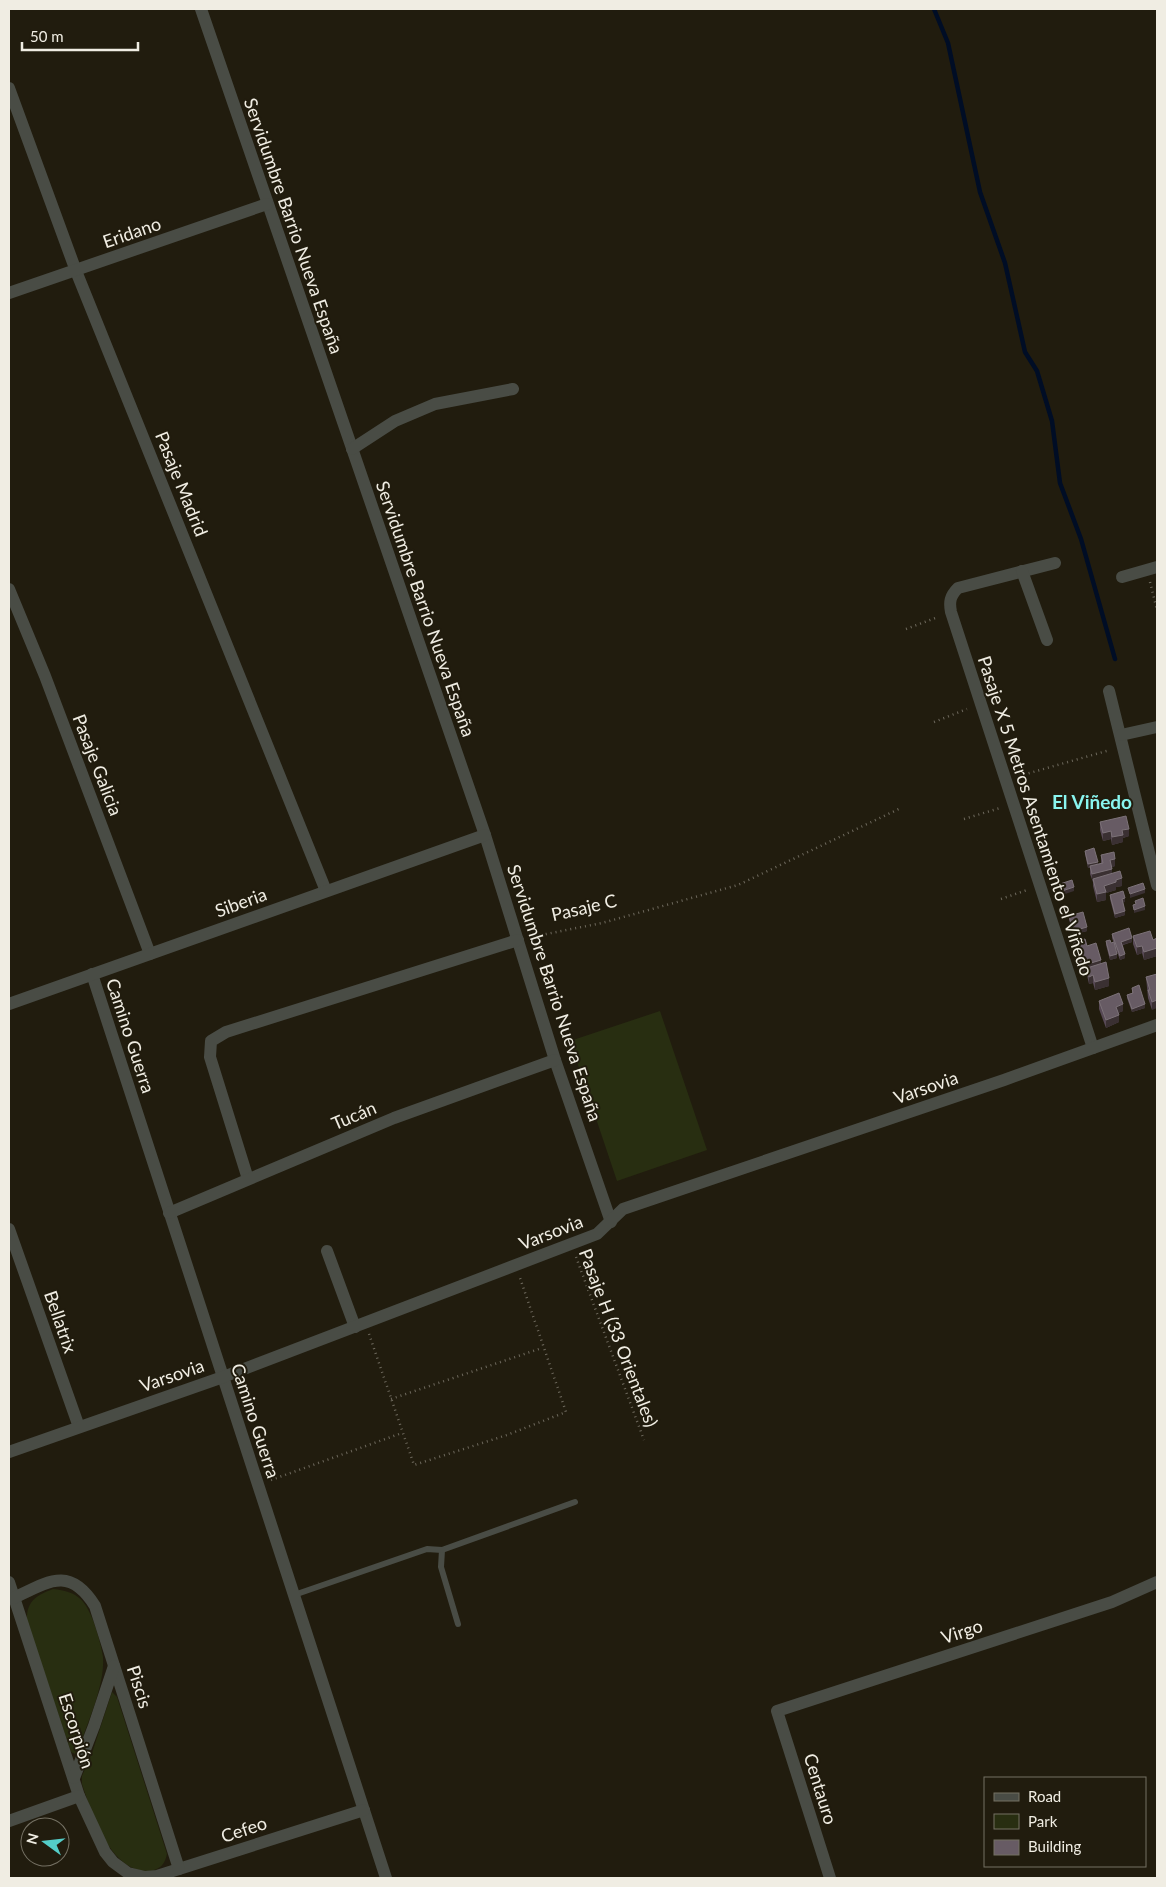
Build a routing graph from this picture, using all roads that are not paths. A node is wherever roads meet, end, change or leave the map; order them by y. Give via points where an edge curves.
1 (200, 9) edge
2 (9, 88) edge
3 (267, 204) junction
4 (76, 271) junction
5 (9, 293) edge
6 (513, 389) dead end
7 (352, 449) junction
8 (1055, 563) dead end
9 (1152, 568) edge
10 (1022, 571) junction
11 (1122, 576) dead end
12 (9, 588) edge
13 (1047, 640) dead end
14 (1110, 691) dead end
15 (1157, 727) edge
16 (1122, 740) junction
17 (485, 835) junction
18 (1157, 885) edge
19 (326, 891) junction
20 (518, 940) junction
21 (150, 954) junction
22 (92, 974) junction
23 (9, 1004) edge
24 (1157, 1025) edge
25 (1093, 1048) junction
26 (555, 1060) junction
27 (248, 1179) junction
28 (169, 1213) junction
29 (611, 1222) junction
30 (9, 1229) edge
31 (327, 1251) dead end
32 (360, 1325) junction
33 (222, 1377) junction
34 (79, 1427) junction
35 (9, 1452) edge
36 (575, 1502) dead end
37 (442, 1550) junction
38 (9, 1582) edge
39 (1157, 1582) edge
40 (294, 1595) junction
41 (14, 1598) junction
42 (458, 1624) dead end
43 (114, 1666) junction
44 (777, 1711) joint
45 (74, 1778) junction
46 (79, 1796) junction
47 (364, 1810) junction
48 (9, 1821) edge
49 (179, 1869) junction
50 (133, 1875) joint
51 (386, 1878) edge
52 (830, 1878) edge

1 - 3 street, Servidumbre Barrio Nueva España
2 - 4 street, Pasaje Madrid
3 - 4 street, Eridano
3 - 7 street, Servidumbre Barrio Nueva España
4 - 5 street, Eridano
4 - 19 street, Pasaje Madrid
6 - 7 street via 435,404 395,421
7 - 17 street, Servidumbre Barrio Nueva España
8 - 10 street
9 - 11 street
10 - 13 street
10 - 25 street, Pasaje X 5 Metros Asentamiento el Viñedo via 958,588 949,602
12 - 21 street, Pasaje Galicia
14 - 16 street
15 - 16 street
16 - 18 street
17 - 19 street, Siberia
17 - 20 street, Servidumbre Barrio Nueva España
19 - 21 street, Siberia
20 - 26 street, Servidumbre Barrio Nueva España
20 - 27 street via 226,1032 211,1041 210,1058
21 - 22 street, Siberia
22 - 23 street, Siberia
22 - 28 street, Camino Guerra
24 - 25 street, Varsovia
25 - 29 street, Varsovia via 623,1209
26 - 27 street, Tucán via 394,1118
26 - 29 street, Servidumbre Barrio Nueva España
27 - 28 street, Tucán
28 - 33 street, Camino Guerra
29 - 32 street, Varsovia via 597,1234
30 - 34 street, Bellatrix
31 - 32 street
32 - 33 street, Varsovia
33 - 34 street, Varsovia
33 - 40 street, Camino Guerra
34 - 35 street, Varsovia
36 - 37 lane
37 - 40 lane via 427,1549
37 - 42 lane via 441,1567
38 - 41 street, Escorpión
39 - 44 street, Virgo via 1112,1602
40 - 47 street, Camino Guerra
41 - 43 street, Piscis via 53,1581 73,1583 81,1588 95,1606
41 - 45 street, Escorpión
43 - 45 street
43 - 49 street, Piscis
44 - 52 street, Centauro
45 - 46 street, Escorpión
46 - 48 street
46 - 50 street, Escorpión via 105,1852 120,1868
47 - 49 street, Cefeo
47 - 51 street, Camino Guerra
49 - 50 street, Cefeo via 157,1876

